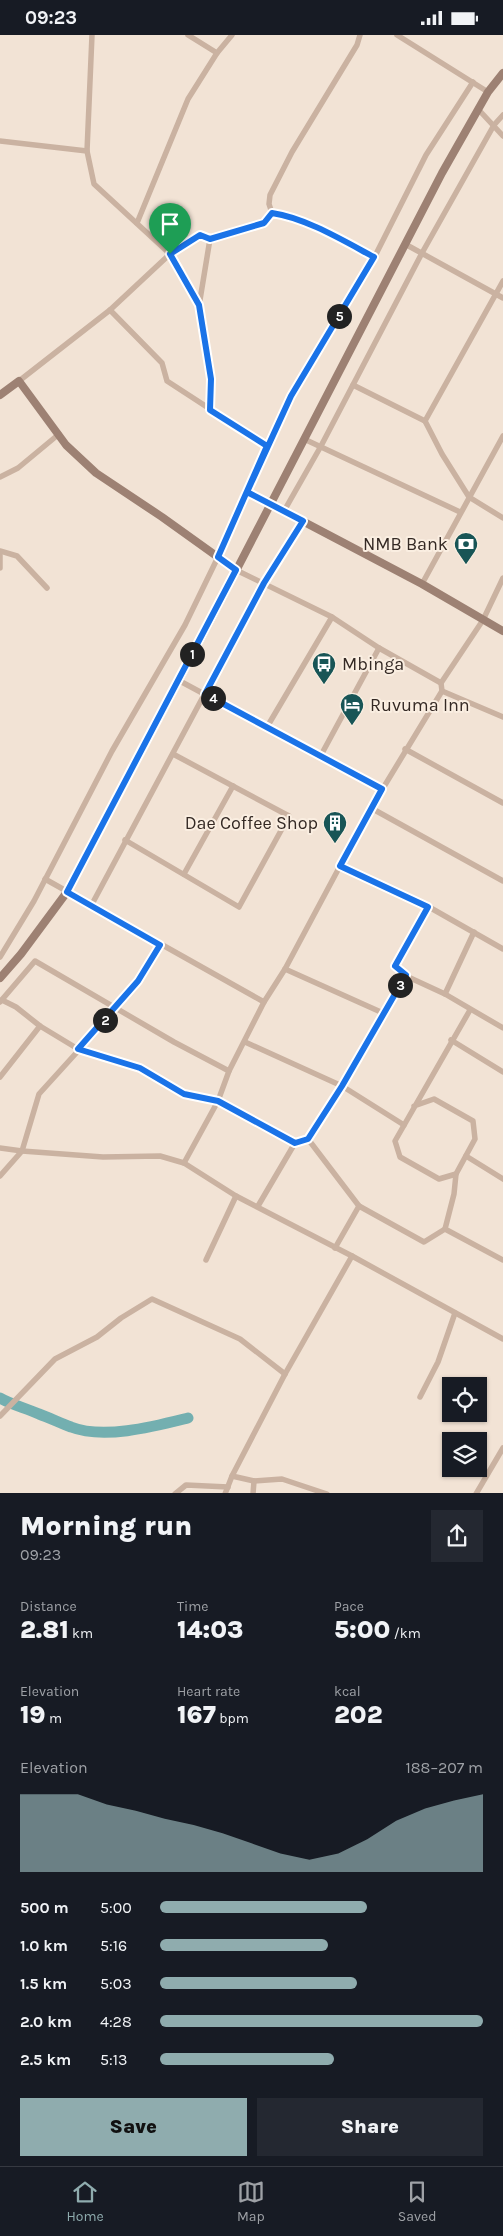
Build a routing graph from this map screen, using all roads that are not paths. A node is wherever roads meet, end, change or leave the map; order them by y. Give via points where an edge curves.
1 (92, 35) edge
2 (188, 35) edge
3 (232, 35) edge
4 (360, 35) edge
5 (397, 35) edge
6 (217, 53) junction
7 (503, 73) edge
8 (474, 82) junction
9 (488, 92) junction
10 (478, 109) junction
11 (503, 115) edge
12 (494, 125) junction
13 (503, 136) edge
14 (0, 141) edge
15 (87, 151) junction
16 (272, 213) junction
17 (137, 223) junction
18 (210, 239) junction
19 (405, 244) junction
20 (422, 253) junction
21 (170, 254) junction
22 (374, 257) junction
23 (503, 281) edge
24 (495, 295) junction
25 (503, 298) edge
26 (199, 305) junction
27 (110, 310) junction
28 (19, 381) junction
29 (353, 385) junction
30 (0, 395) edge
31 (210, 410) junction
32 (425, 421) junction
33 (58, 434) junction
34 (503, 436) edge
35 (304, 439) junction
36 (267, 446) junction
37 (321, 446) junction
38 (0, 477) edge
39 (247, 492) junction
40 (469, 497) junction
41 (270, 504) junction
42 (284, 511) junction
43 (460, 512) junction
44 (503, 518) edge
45 (303, 521) junction
46 (0, 551) edge
47 (0, 555) edge
48 (218, 557) junction
49 (0, 568) edge
50 (236, 570) junction
51 (503, 578) edge
52 (264, 583) junction
53 (422, 584) junction
54 (47, 588) dead end
55 (332, 617) junction
56 (483, 620) junction
57 (503, 631) edge
58 (379, 648) junction
59 (178, 680) junction
60 (441, 683) junction
61 (442, 691) junction
62 (205, 694) junction
63 (503, 717) edge
64 (267, 727) junction
65 (405, 749) junction
66 (173, 754) junction
67 (320, 757) junction
68 (233, 786) junction
69 (382, 789) junction
70 (503, 803) edge
71 (371, 808) junction
72 (125, 840) junction
73 (340, 866) junction
74 (184, 874) junction
75 (45, 879) junction
76 (503, 881) edge
77 (67, 892) junction
78 (91, 906) junction
79 (428, 907) junction
80 (474, 932) junction
81 (160, 945) junction
82 (503, 949) edge
83 (0, 957) edge
84 (284, 969) junction
85 (406, 975) junction
86 (0, 978) edge
87 (445, 994) junction
88 (1, 1001) edge
89 (264, 1002) junction
90 (116, 1008) junction
91 (470, 1010) junction
92 (384, 1013) junction
93 (40, 1026) junction
94 (503, 1028) edge
95 (451, 1040) junction
96 (244, 1042) junction
97 (78, 1049) junction
98 (229, 1071) junction
99 (503, 1072) edge
100 (0, 1077) edge
101 (342, 1086) junction
102 (218, 1101) junction
103 (414, 1106) junction
104 (404, 1125) junction
105 (308, 1139) junction
106 (295, 1143) junction
107 (0, 1148) edge
108 (22, 1151) junction
109 (466, 1156) junction
110 (184, 1163) junction
111 (456, 1174) junction
112 (0, 1176) edge
113 (503, 1179) edge
114 (236, 1196) junction
115 (359, 1206) junction
116 (258, 1207) junction
117 (444, 1229) junction
118 (335, 1248) junction
119 (352, 1256) junction
120 (206, 1260) dead end
121 (503, 1260) edge
122 (455, 1313) junction
123 (503, 1339) edge
124 (285, 1374) junction
125 (420, 1397) dead end
126 (0, 1416) edge
127 (503, 1448) edge
128 (232, 1476) junction
129 (254, 1481) junction
130 (227, 1490) edge
131 (175, 1493) edge
132 (253, 1493) edge
133 (327, 1493) edge
134 (476, 1493) edge

1 - 15 street
2 - 6 street
3 - 6 street
4 - 16 street via 358,45 292,152 270,195
5 - 8 street
6 - 17 street via 188,99
7 - 9 main road
8 - 9 street
8 - 22 street via 426,155
9 - 10 main road
10 - 12 street
10 - 19 main road
11 - 12 street
12 - 13 street
12 - 20 street
14 - 15 street
15 - 17 street via 94,184
16 - 18 street via 264,223
16 - 22 street via 287,215
17 - 21 street
18 - 21 street via 200,235
18 - 26 street
19 - 20 street
19 - 35 main road
20 - 24 street
20 - 29 street
21 - 26 street
21 - 27 street
22 - 36 street via 291,396
23 - 24 street
24 - 25 street
24 - 32 street
26 - 31 street via 211,379
27 - 28 street
27 - 31 street via 162,363 167,381
28 - 30 main road
28 - 33 main road
29 - 32 street
29 - 37 street
31 - 36 street
32 - 40 street
33 - 38 street via 18,467
33 - 48 main road via 96,473
34 - 40 street
35 - 37 street
35 - 41 main road
36 - 39 street
37 - 42 street
37 - 43 street
39 - 41 street
39 - 48 street
40 - 43 street
40 - 44 street
41 - 42 main road
41 - 50 main road
42 - 45 main road
43 - 53 street
45 - 52 street
45 - 53 main road
46 - 54 street via 17,556
47 - 49 street
48 - 50 main road
48 - 75 street via 185,625 112,751
50 - 52 street
50 - 59 main road
51 - 56 street
52 - 55 street
52 - 62 street
53 - 56 main road
55 - 58 street
55 - 64 street
56 - 57 main road
56 - 60 street
58 - 60 street
58 - 67 street
59 - 62 street
59 - 77 main road
60 - 61 street
61 - 63 street
61 - 65 street
62 - 64 street
62 - 66 street
64 - 67 street
65 - 69 street
65 - 70 street
66 - 68 street
66 - 72 street
67 - 69 street
68 - 74 street
68 - 74 street via 289,816 239,907
69 - 71 street
71 - 73 street
71 - 76 street
72 - 74 street
72 - 78 street
73 - 79 street
73 - 84 street
75 - 77 street
75 - 83 street
77 - 78 street
77 - 86 main road
78 - 81 street
79 - 80 street
79 - 85 street via 395,966
80 - 82 street
80 - 87 street
81 - 89 street
81 - 90 street via 138,981
84 - 89 street
84 - 92 street
85 - 87 street
85 - 92 street
87 - 91 street
88 - 90 street via 35,961
88 - 93 street via 16,1007
89 - 96 street
90 - 97 street
90 - 98 street
91 - 94 street
91 - 95 street
92 - 101 street
93 - 97 street
93 - 100 street
95 - 99 street
95 - 103 street
96 - 98 street
96 - 101 street
97 - 102 street via 140,1068 184,1094
97 - 108 street via 39,1094
98 - 102 street
101 - 104 street
101 - 105 street
102 - 106 street
102 - 110 street
103 - 104 street
103 - 109 street via 434,1099 473,1121 475,1139
104 - 111 street via 395,1141 400,1157 439,1179
105 - 106 street
105 - 115 street
106 - 116 street
107 - 108 street
108 - 110 street via 103,1157 160,1156
108 - 112 street
109 - 111 street
109 - 113 street
110 - 114 street
111 - 117 street
114 - 116 street
114 - 120 street
115 - 117 street via 424,1242
115 - 118 street
116 - 118 street
117 - 121 street
118 - 119 street
119 - 122 street
119 - 124 street
122 - 123 street
122 - 125 street via 438,1362
124 - 126 street via 240,1339 152,1299 121,1317 97,1337 55,1359
124 - 128 street
127 - 134 street
128 - 129 street
128 - 130 street
129 - 132 street
129 - 133 street via 282,1479
130 - 131 street via 186,1485

